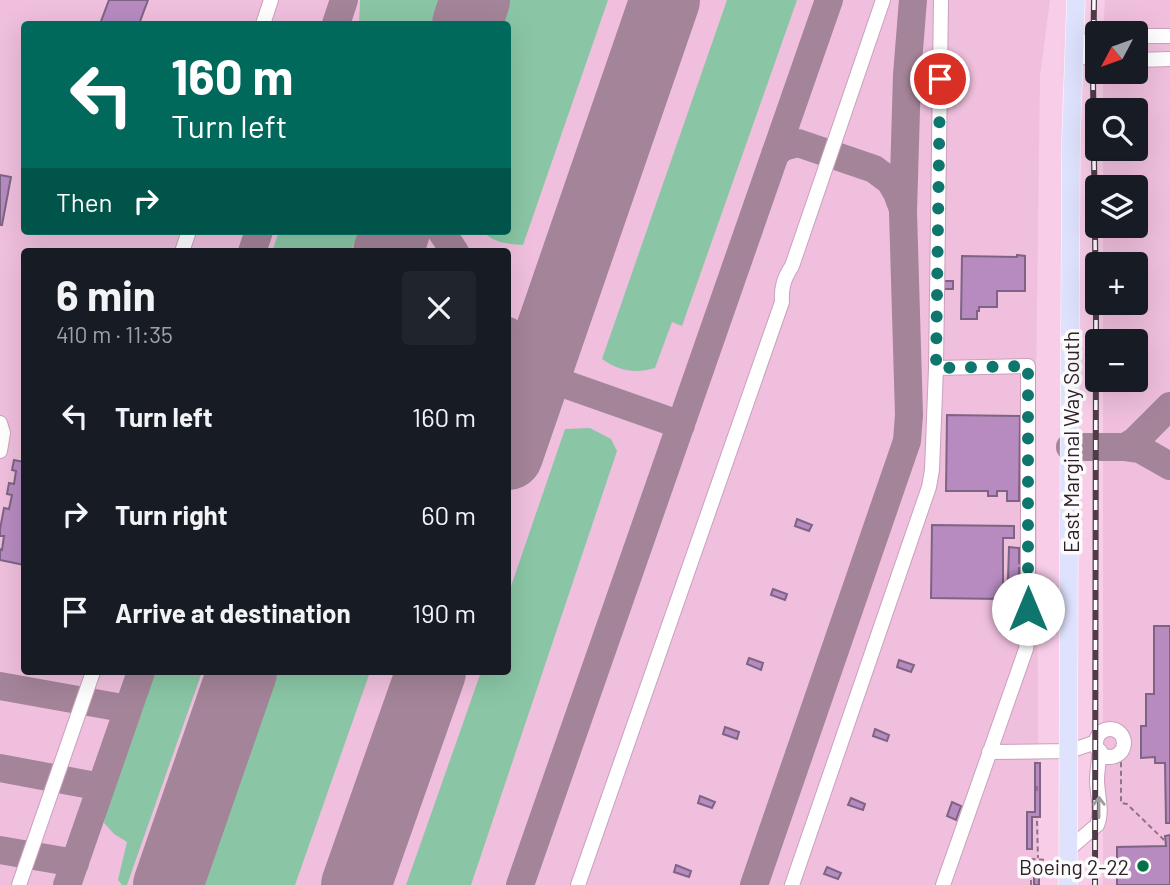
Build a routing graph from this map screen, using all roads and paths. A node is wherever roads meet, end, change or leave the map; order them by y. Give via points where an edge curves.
1 (271, 0) edge
2 (883, 0) edge
3 (941, 0) edge
4 (1076, 0) edge
5 (264, 21) edge
6 (1148, 36) edge
7 (1170, 36) edge
8 (1085, 42) edge
9 (1073, 48) junction
10 (1085, 56) edge
11 (1170, 59) edge
12 (1148, 60) edge
13 (936, 368) junction
14 (0, 423) edge
15 (0, 451) edge
16 (92, 675) edge
17 (1098, 747) junction
18 (1070, 751) junction
19 (989, 752) junction
20 (1117, 755) junction
21 (1037, 786) dead end
22 (1037, 794) dead end
23 (1037, 821) dead end
24 (1165, 841) dead end
25 (1069, 849) junction
26 (1038, 860) junction
27 (1046, 860) dead end
28 (19, 885) edge
29 (578, 885) edge
30 (792, 885) edge
31 (943, 885) edge
32 (1031, 885) edge
33 (1069, 885) edge

1 - 5 lane
2 - 29 lane
3 - 13 lane
4 - 9 main road, East Marginal Way South
6 - 7 lane
8 - 9 lane
9 - 10 lane
9 - 18 main road, East Marginal Way South
11 - 12 lane
13 - 19 lane via 1028,366 1028,636
13 - 30 lane via 929,487
14 - 15 lane
16 - 28 lane
17 - 18 lane
17 - 20 lane via 1108,756
17 - 20 lane via 1099,734 1115,729 1124,743
25 -> 17 lane via 1099,820
18 - 19 lane
18 - 25 main road, East Marginal Way South
19 - 31 lane
20 - 24 path via 1121,803
21 - 22 path
23 - 26 path
25 - 33 main road, East Marginal Way South
26 - 27 path
26 - 32 path via 1031,859

